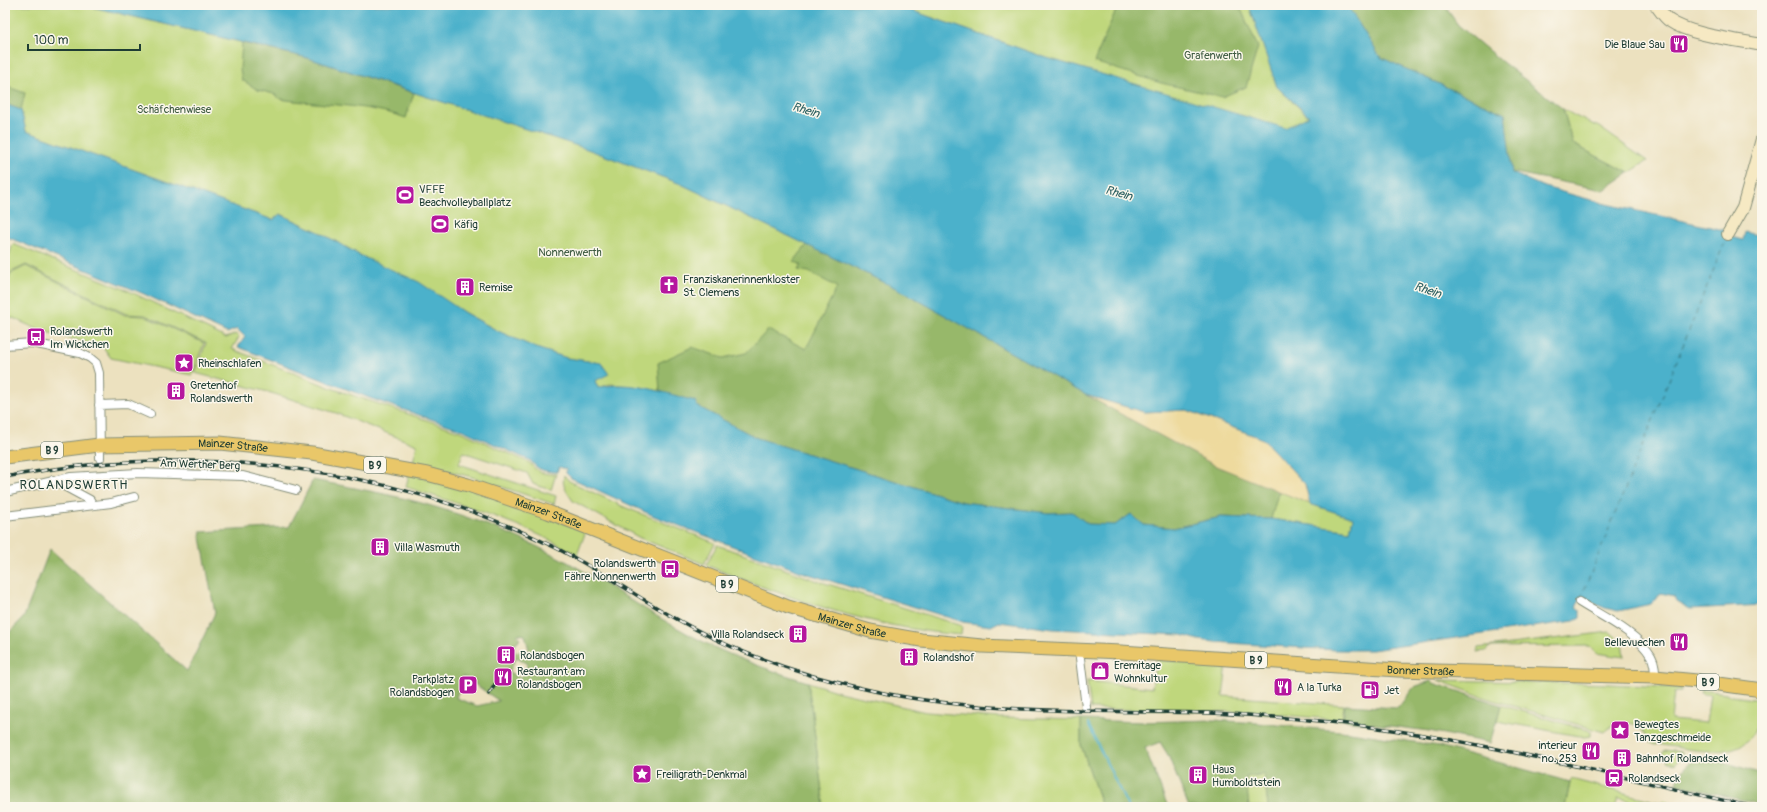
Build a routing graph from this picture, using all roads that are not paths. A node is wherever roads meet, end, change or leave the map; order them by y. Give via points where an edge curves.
1 (1656, 5) edge
2 (1762, 44) edge
3 (1762, 139) edge
4 (1728, 234) dead end
5 (5, 345) edge
6 (99, 405) junction
7 (150, 414) dead end
8 (99, 452) junction
9 (5, 457) edge
10 (53, 480) junction
11 (296, 490) dead end
12 (5, 492) edge
13 (134, 497) dead end
14 (93, 505) junction
15 (5, 516) edge
16 (1579, 602) dead end
17 (1080, 650) junction
18 (1654, 677) junction
19 (1762, 690) edge
20 (1086, 707) dead end

1 - 2 street via 1668,20 1678,26
3 - 4 street via 1743,208
5 - 6 street via 32,343 80,353 90,358 99,368
6 - 7 street via 128,404
6 - 8 street
8 - 9 main road, Mainzer Straße / B 9
8 - 17 main road, Mainzer Straße / B 9 via 216,443 312,453 427,474 511,498 758,596 842,624 893,636 951,644
10 - 11 street, Am Werther Berg via 101,473 238,476
10 - 12 street, Am Werther Berg
10 - 14 street via 90,500
13 - 14 street
14 - 15 street
16 - 18 street via 1642,645 1654,661
17 - 18 main road, Bonner Straße / B 9 via 1398,670
17 - 20 street
18 - 19 main road, Bonner Straße / B 9

